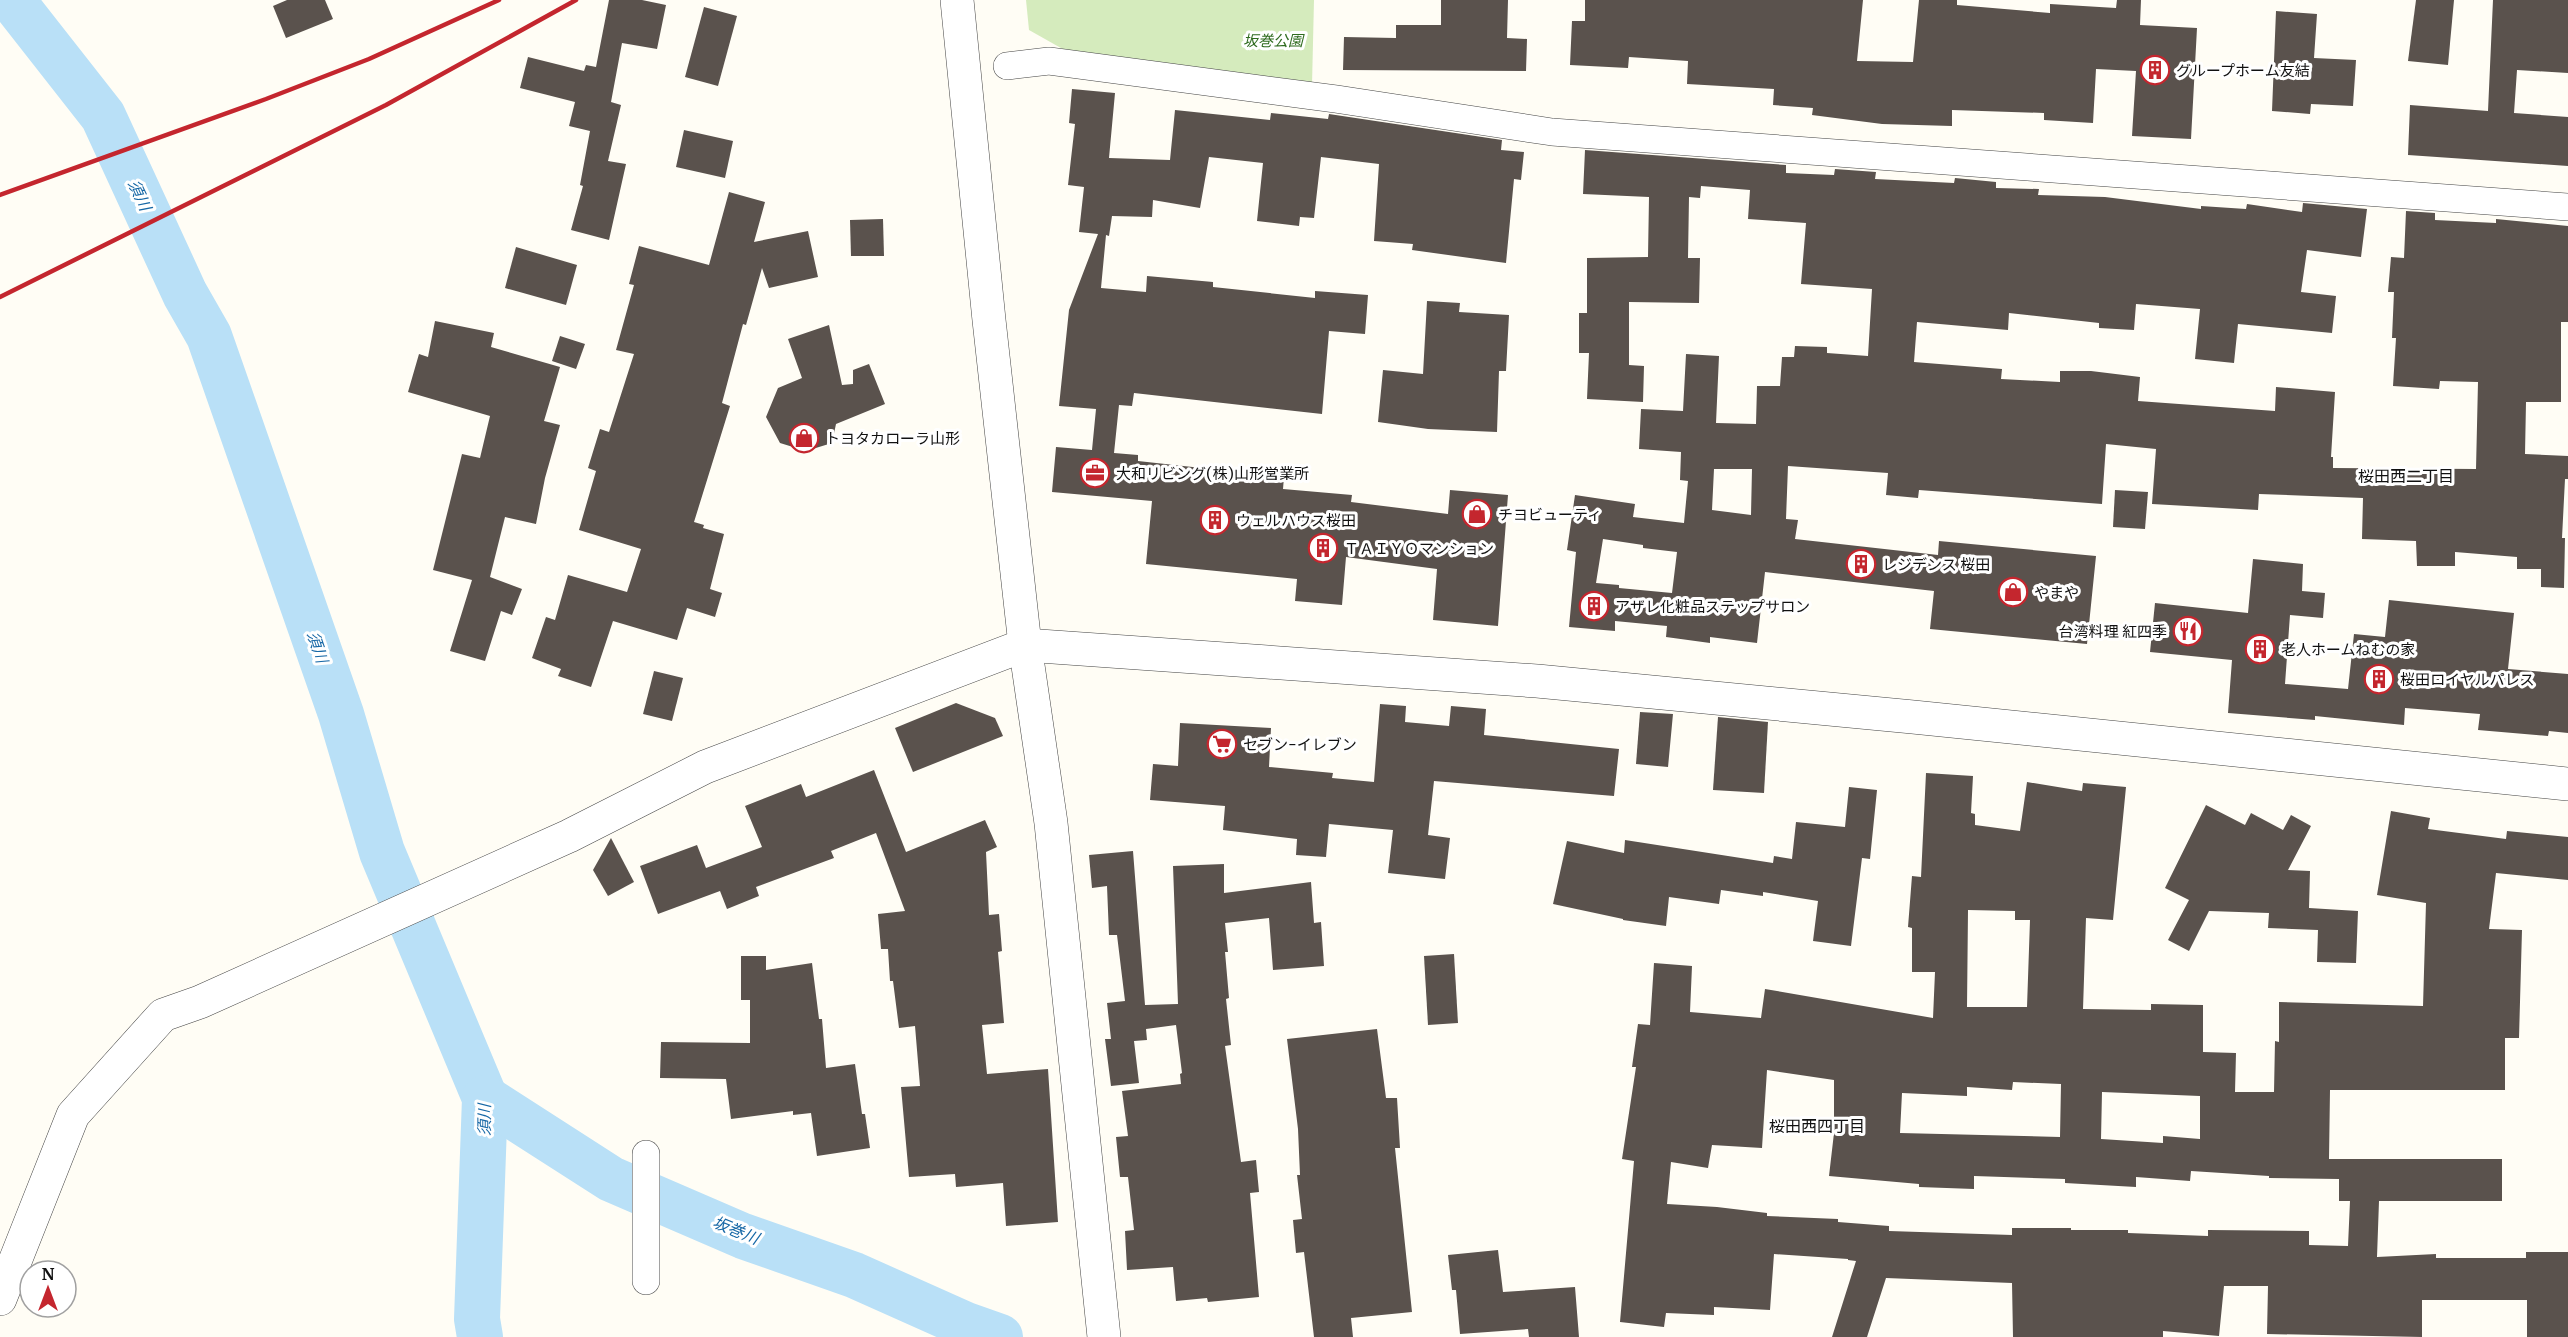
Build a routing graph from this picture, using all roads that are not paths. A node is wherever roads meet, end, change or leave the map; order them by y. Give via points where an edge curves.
1 (957, 0) edge
2 (1007, 66) dead end
3 (2568, 207) edge
4 (1026, 645) junction
5 (2568, 784) edge
6 (646, 1154) dead end
7 (646, 1281) dead end
8 (0, 1299) edge
9 (1103, 1327) edge

1 - 4 street
2 - 3 street via 1049,61 1552,132
4 - 5 street via 1549,682
4 - 8 street via 705,767 539,849 200,1002 163,1015 73,1115
4 - 9 street via 1051,823
6 - 7 street

